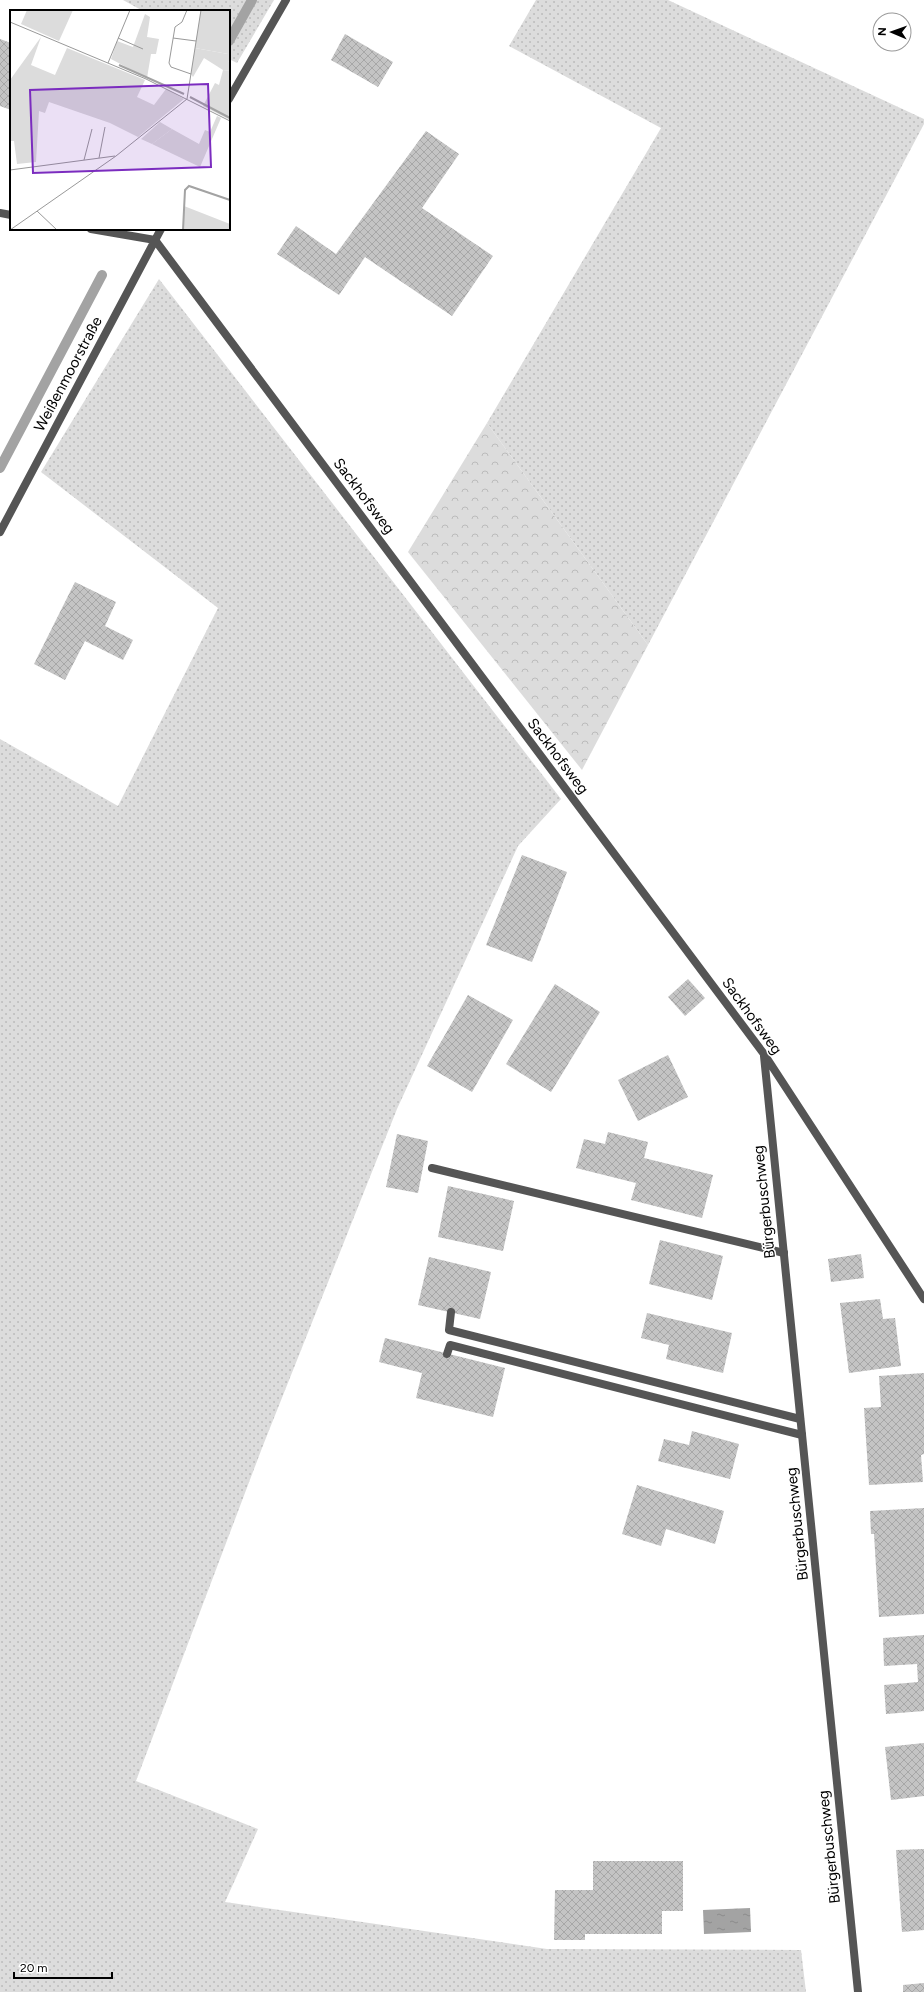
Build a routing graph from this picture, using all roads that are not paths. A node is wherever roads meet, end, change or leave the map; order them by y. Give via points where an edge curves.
1 (286, 0) edge
2 (230, 97) edge
3 (0, 213) edge
4 (10, 215) edge
5 (97, 230) edge
6 (160, 230) edge
7 (155, 240) junction
8 (0, 532) edge
9 (764, 1054) junction
10 (432, 1168) dead end
11 (784, 1253) junction
12 (924, 1298) edge
13 (451, 1312) dead end
14 (447, 1354) dead end
15 (800, 1419) junction
16 (802, 1435) junction
17 (858, 1992) edge

1 - 2 street
3 - 4 street
5 - 7 street
6 - 7 street, Weißenmoorstraße
7 - 8 street, Weißenmoorstraße
7 - 9 street, Sackhofsweg
9 - 11 street, Bürgerbuschweg
9 - 12 street, Sackhofsweg
10 - 11 street
11 - 15 street, Bürgerbuschweg
13 - 15 street via 449,1330
14 - 16 street via 450,1345
15 - 16 street, Bürgerbuschweg
16 - 17 street, Bürgerbuschweg

